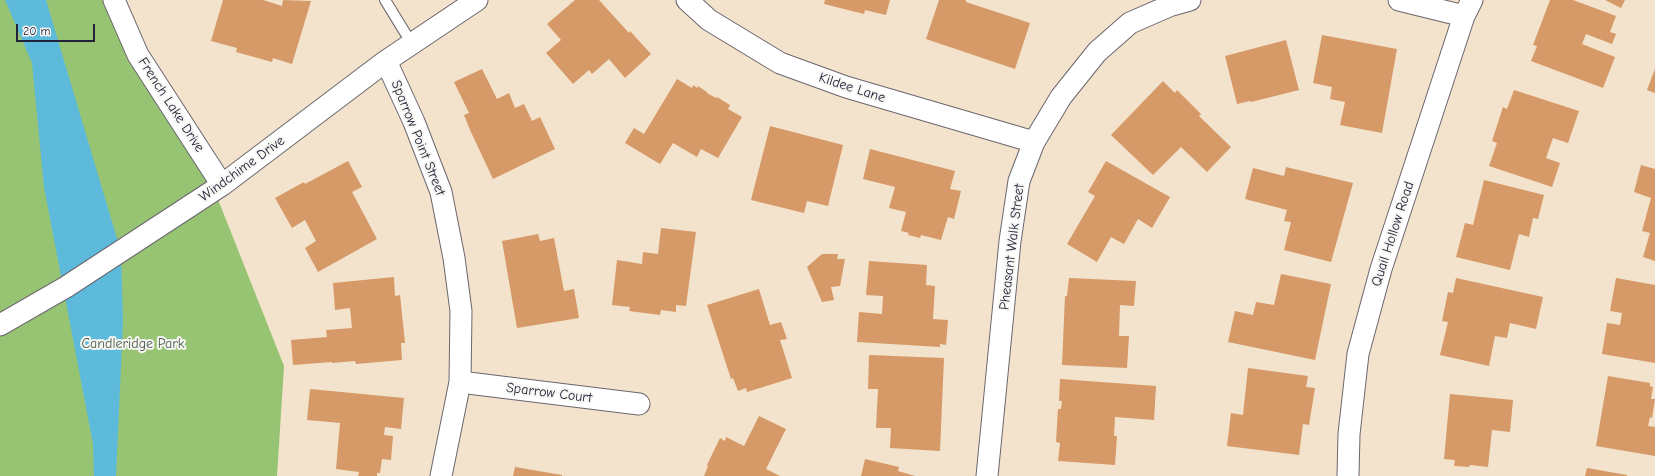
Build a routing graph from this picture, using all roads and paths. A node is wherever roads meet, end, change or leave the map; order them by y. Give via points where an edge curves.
1 (114, 0) edge
2 (385, 0) edge
3 (477, 0) edge
4 (687, 0) edge
5 (1190, 0) edge
6 (1399, 0) edge
7 (1468, 8) edge
8 (412, 44) junction
9 (386, 62) junction
10 (1034, 142) junction
11 (222, 185) junction
12 (0, 325) edge
13 (460, 382) junction
14 (639, 404) dead end
15 (441, 476) edge
16 (987, 476) edge
17 (1348, 476) edge

1 - 11 street, French Lake Drive via 138,55
2 - 8 lane
3 - 8 street, Windchime Drive
4 - 10 street, Kildee Lane via 709,20 780,63 846,87
5 - 10 street, Pheasant Walk Street via 1130,23 1097,52 1061,97
6 - 7 street
7 - 17 street, Quail Hollow Road via 1381,269 1358,354 1349,434
8 - 9 street, Windchime Drive
9 - 11 street, Windchime Drive
9 - 13 street, Sparrow Point Street via 414,122 441,192 461,311
10 - 16 street, Pheasant Walk Street via 1019,181 1010,241
11 - 12 street, Windchime Drive via 66,287
13 - 14 street, Sparrow Court
13 - 15 street, Sparrow Point Street

